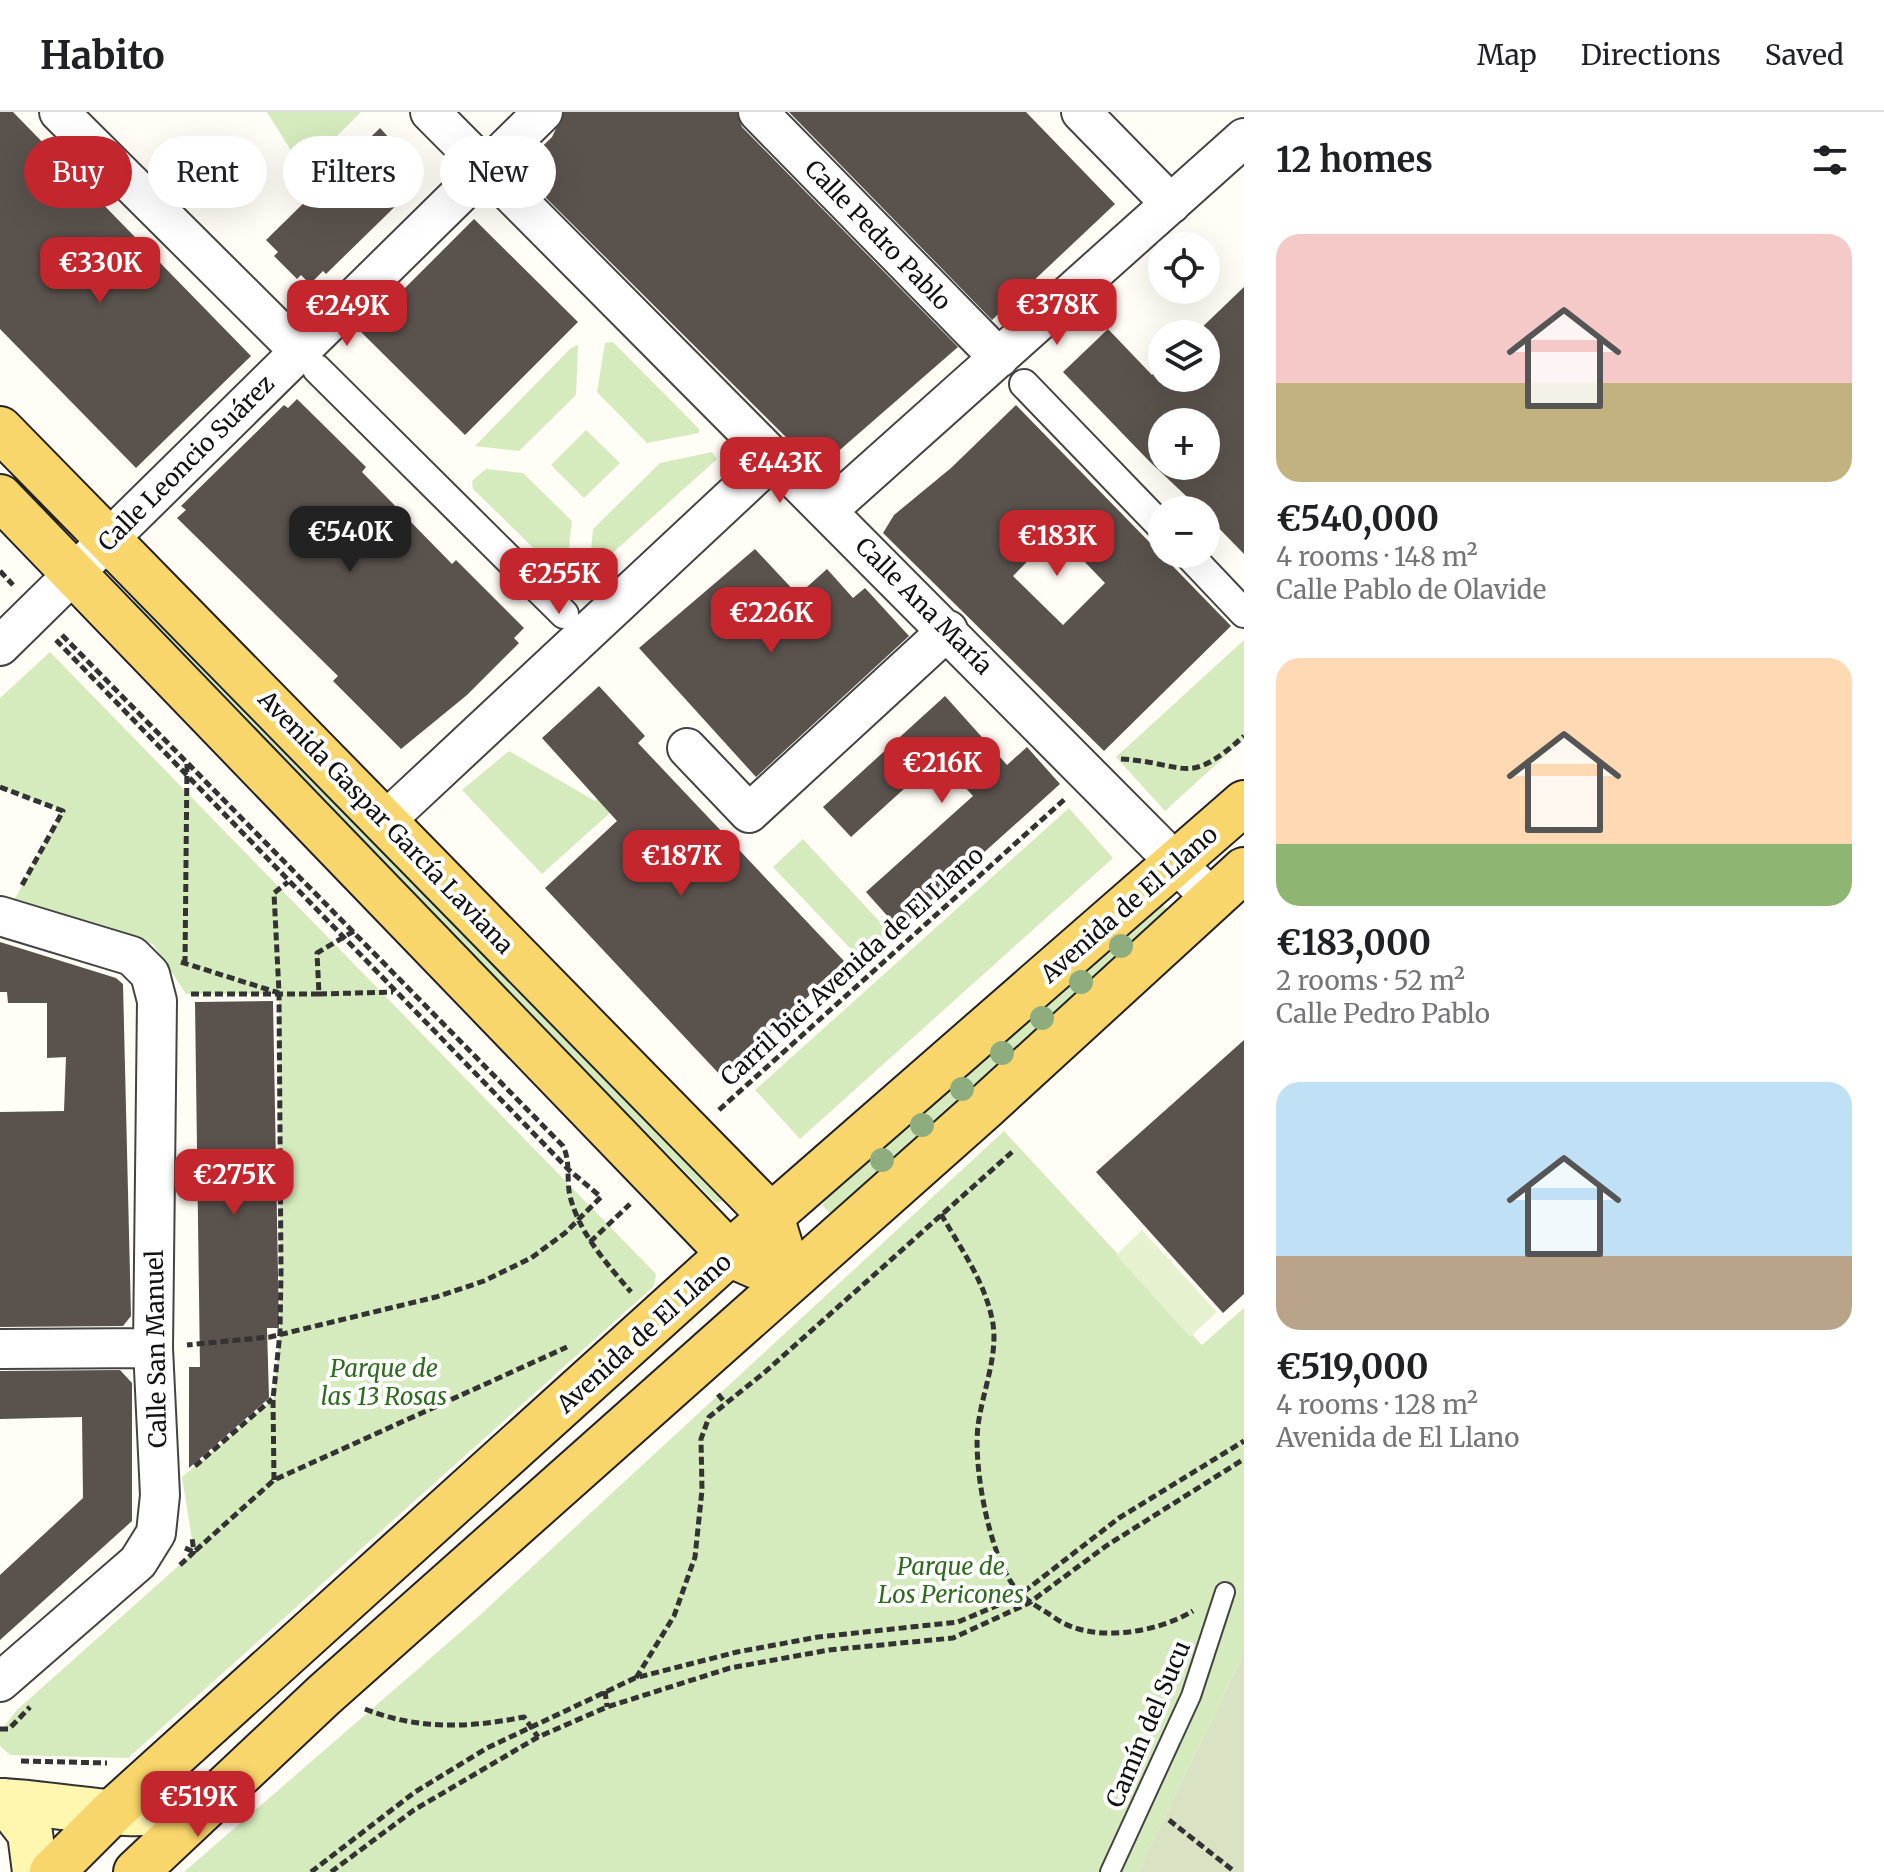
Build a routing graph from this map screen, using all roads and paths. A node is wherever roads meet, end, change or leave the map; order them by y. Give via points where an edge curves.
1 (59, 112) edge
2 (430, 112) edge
3 (543, 112) edge
4 (758, 112) edge
5 (1081, 112) edge
6 (454, 136) edge
7 (519, 136) edge
8 (1244, 138) edge
9 (1171, 204) junction
10 (449, 208) edge
11 (526, 208) edge
12 (308, 360) junction
13 (1011, 371) junction
14 (0, 429) edge
15 (775, 457) junction
16 (0, 497) edge
17 (828, 510) junction
18 (1148, 513) edge
19 (108, 540) junction
20 (1201, 568) edge
21 (0, 571) edge
22 (74, 573) junction
23 (1244, 613) edge
24 (564, 614) dead end
25 (42, 624) junction
26 (948, 630) junction
27 (0, 646) edge
28 (1244, 736) edge
29 (687, 748) dead end
30 (187, 761) junction
31 (1093, 776) junction
32 (187, 777) junction
33 (0, 787) edge
34 (1244, 803) edge
35 (385, 821) junction
36 (1177, 861) junction
37 (1244, 870) edge
38 (288, 882) junction
39 (1211, 898) junction
40 (10, 902) edge
41 (354, 931) junction
42 (342, 937) junction
43 (173, 959) dead end
44 (185, 963) junction
45 (185, 978) dead end
46 (395, 992) junction
47 (279, 993) junction
48 (186, 994) dead end
49 (319, 994) junction
50 (693, 1136) junction
51 (1012, 1152) dead end
52 (569, 1170) junction
53 (654, 1176) junction
54 (941, 1214) junction
55 (771, 1216) junction
56 (580, 1219) junction
57 (590, 1242) junction
58 (731, 1255) junction
59 (798, 1261) junction
60 (658, 1320) junction
61 (280, 1333) junction
62 (570, 1346) dead end
63 (168, 1347) junction
64 (0, 1349) edge
65 (1244, 1441) edge
66 (1244, 1459) edge
67 (274, 1480) junction
68 (156, 1533) junction
69 (1225, 1592) joint
70 (1021, 1594) junction
71 (1029, 1603) junction
72 (635, 1678) junction
73 (0, 1682) edge
74 (605, 1691) junction
75 (361, 1707) dead end
76 (607, 1707) junction
77 (531, 1726) junction
78 (538, 1737) junction
79 (222, 1791) junction
80 (2, 1799) edge
81 (113, 1811) junction
82 (1169, 1820) dead end
83 (35, 1872) edge
84 (52, 1872) edge
85 (136, 1872) edge
86 (311, 1872) edge
87 (331, 1872) edge
88 (1110, 1872) edge
89 (1235, 1872) edge

1 - 12 street
2 - 6 street, Calle Ana María
3 - 7 street, Calle Leoncio Suárez
4 - 13 street, Calle Pedro Pablo
5 - 9 street
8 - 9 street
9 - 13 street
10 - 12 street, Calle Leoncio Suárez
11 - 15 street, Calle Ana María
12 - 19 street, Calle Leoncio Suárez
12 - 24 street
13 - 17 street
13 - 18 street, Calle Pedro Pablo
14 - 19 main road, Avenida Gaspar García Laviana
15 - 17 street, Calle Ana María
15 - 35 street
16 - 22 main road
17 - 26 street, Calle Ana María
19 - 22 street, Calle Leoncio Suárez
19 - 35 main road, Avenida Gaspar García Laviana
20 - 23 street
21 - 25 path
22 - 25 street, Calle Leoncio Suárez
22 - 53 main road
25 - 27 street, Calle Leoncio Suárez
25 - 30 path
25 - 32 path
26 - 29 street via 749,813
26 - 31 street, Calle Ana María
28 - 31 path, Carril bici Avenida de El Llano via 1215,762 1190,771 1113,758
30 - 32 path
30 - 41 path
31 - 36 street, Calle Ana María
31 - 50 path, Carril bici Avenida de El Llano
32 - 38 path
32 - 44 path
33 - 40 path via 63,811
34 - 36 main road, Avenida de El Llano
35 - 50 main road, Avenida Gaspar García Laviana
36 - 39 street, Calle Ana María
36 - 55 main road, Avenida de El Llano
37 - 39 main road, Avenida de El Llano
38 - 42 path
38 - 47 path via 274,893
39 - 59 main road, Avenida de El Llano via 984,1108
40 - 63 street, Calle San Manuel via 132,956 150,974 157,1001
41 - 42 path
41 - 52 path via 563,1146
42 - 46 path
42 - 49 path via 317,953
43 - 44 path
44 - 45 path
44 - 47 path
46 - 49 path
46 - 52 path
47 - 48 path
47 - 49 path
47 - 61 path
50 - 55 main road, Avenida Gaspar García Laviana
51 - 54 path
52 - 56 path via 569,1195
52 - 56 path via 601,1197
53 - 57 path
53 - 58 main road
54 - 70 path via 980,1282 993,1326 977,1428 979,1473 992,1535
54 - 72 path via 709,1417 701,1439 695,1557 674,1616
55 - 58 main road, Avenida de El Llano
55 - 59 main road via 780,1244
56 - 57 path
56 - 61 path via 531,1258 484,1281
57 - 60 path
58 - 59 main road via 755,1266
58 - 60 main road, Avenida de El Llano
59 - 79 main road via 780,1274 761,1306
60 - 81 main road, Avenida de El Llano
61 - 63 path
61 - 67 path via 273,1399
62 - 67 path
63 - 64 street
63 - 68 street, Calle San Manuel
65 - 70 path via 1119,1518
66 - 71 path via 1106,1546
67 - 68 path via 194,1552
68 - 73 street, Calle San Manuel via 138,1562
69 - 71 path via 1170,1625 1100,1633 1072,1630
69 - 88 lane, Camín del Sucu via 1191,1696
70 - 71 path
70 - 72 path via 958,1622 818,1637
71 - 76 path via 953,1638 829,1650 730,1668
72 - 74 path
74 - 76 path
74 - 77 path
75 - 77 path via 391,1719 439,1726 524,1717
76 - 78 path
77 - 78 path
77 - 86 path via 415,1792
78 - 87 path via 414,1810
79 - 81 main road via 187,1807
79 - 85 main road
80 - 81 main road
80 - 83 main road via 30,1833
81 - 84 main road, Avenida de El Llano
82 - 89 path

